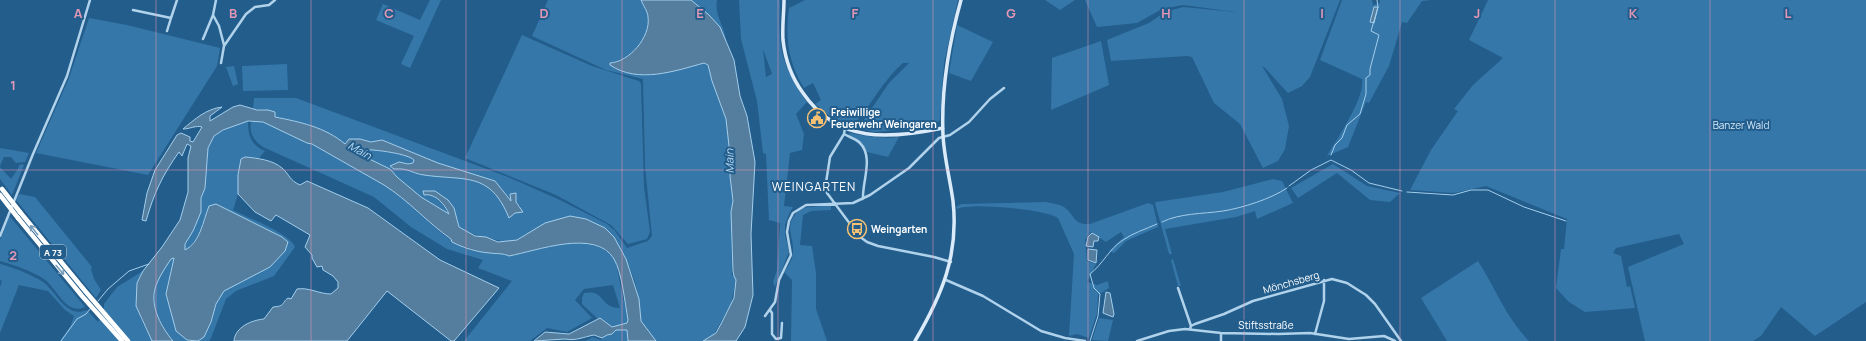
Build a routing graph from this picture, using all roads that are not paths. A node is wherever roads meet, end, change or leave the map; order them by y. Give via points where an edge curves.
1 (90, 0) edge
2 (177, 0) edge
3 (216, 0) edge
4 (275, 0) edge
5 (784, 0) edge
6 (961, 0) edge
7 (133, 10) dead end
8 (213, 14) junction
9 (171, 18) junction
10 (167, 31) dead end
11 (203, 40) dead end
12 (224, 46) junction
13 (221, 63) dead end
14 (1004, 88) dead end
15 (844, 128) junction
16 (943, 128) junction
17 (844, 134) junction
18 (943, 137) junction
19 (1, 187) edge
20 (0, 195) edge
21 (863, 199) junction
22 (835, 203) junction
23 (0, 236) edge
24 (951, 262) junction
25 (946, 280) junction
26 (1324, 280) junction
27 (1178, 288) dead end
28 (84, 294) junction
29 (770, 310) junction
30 (765, 316) dead end
31 (782, 323) dead end
32 (1190, 327) junction
33 (1221, 333) junction
34 (1315, 334) junction
35 (1075, 340) edge
36 (122, 341) edge
37 (128, 341) edge
38 (915, 341) edge
39 (1086, 341) edge
40 (1137, 341) edge
41 (1221, 341) edge
42 (1395, 341) edge
43 (1401, 341) edge

1 - 23 street via 67,76
2 - 9 street
3 - 8 street
4 - 12 street via 269,5 250,10
5 - 15 street via 783,40 791,71 799,88 819,113
6 - 16 street via 950,47
7 - 9 street
8 - 11 street
8 - 12 street
9 - 10 street
12 - 13 street
14 - 18 street via 961,128
15 - 16 street via 887,136
15 - 17 street
16 - 18 street
17 - 21 street via 857,141 864,151 866,170
17 - 22 street via 830,157 825,179 827,193
18 - 21 street via 903,173
18 - 24 street via 953,202
28 -> 19 highway, A 73, bridge
20 -> 28 highway, A 73, bridge
21 - 22 street via 853,203
22 - 24 street via 862,239 874,245
22 - 29 street via 806,205 790,216 787,232 791,255 779,280 775,302
24 - 25 street
25 - 35 street via 983,296 1041,331
25 - 38 street
26 - 32 street, Mönchsberg via 1253,301
26 - 34 street via 1324,300
26 - 43 street, Mönchsberg via 1332,279 1347,283 1366,295
27 - 32 street
28 - 36 highway, A 73
28 - 37 highway, A 73
29 - 30 street
29 - 31 street via 772,334 776,339 780,338
32 - 33 street, Stiftsstraße
32 - 40 street, Stiftsstraße
33 - 34 street, Stiftsstraße
33 - 41 street
34 - 42 street, Stiftsstraße via 1349,339 1384,336
35 - 39 street

